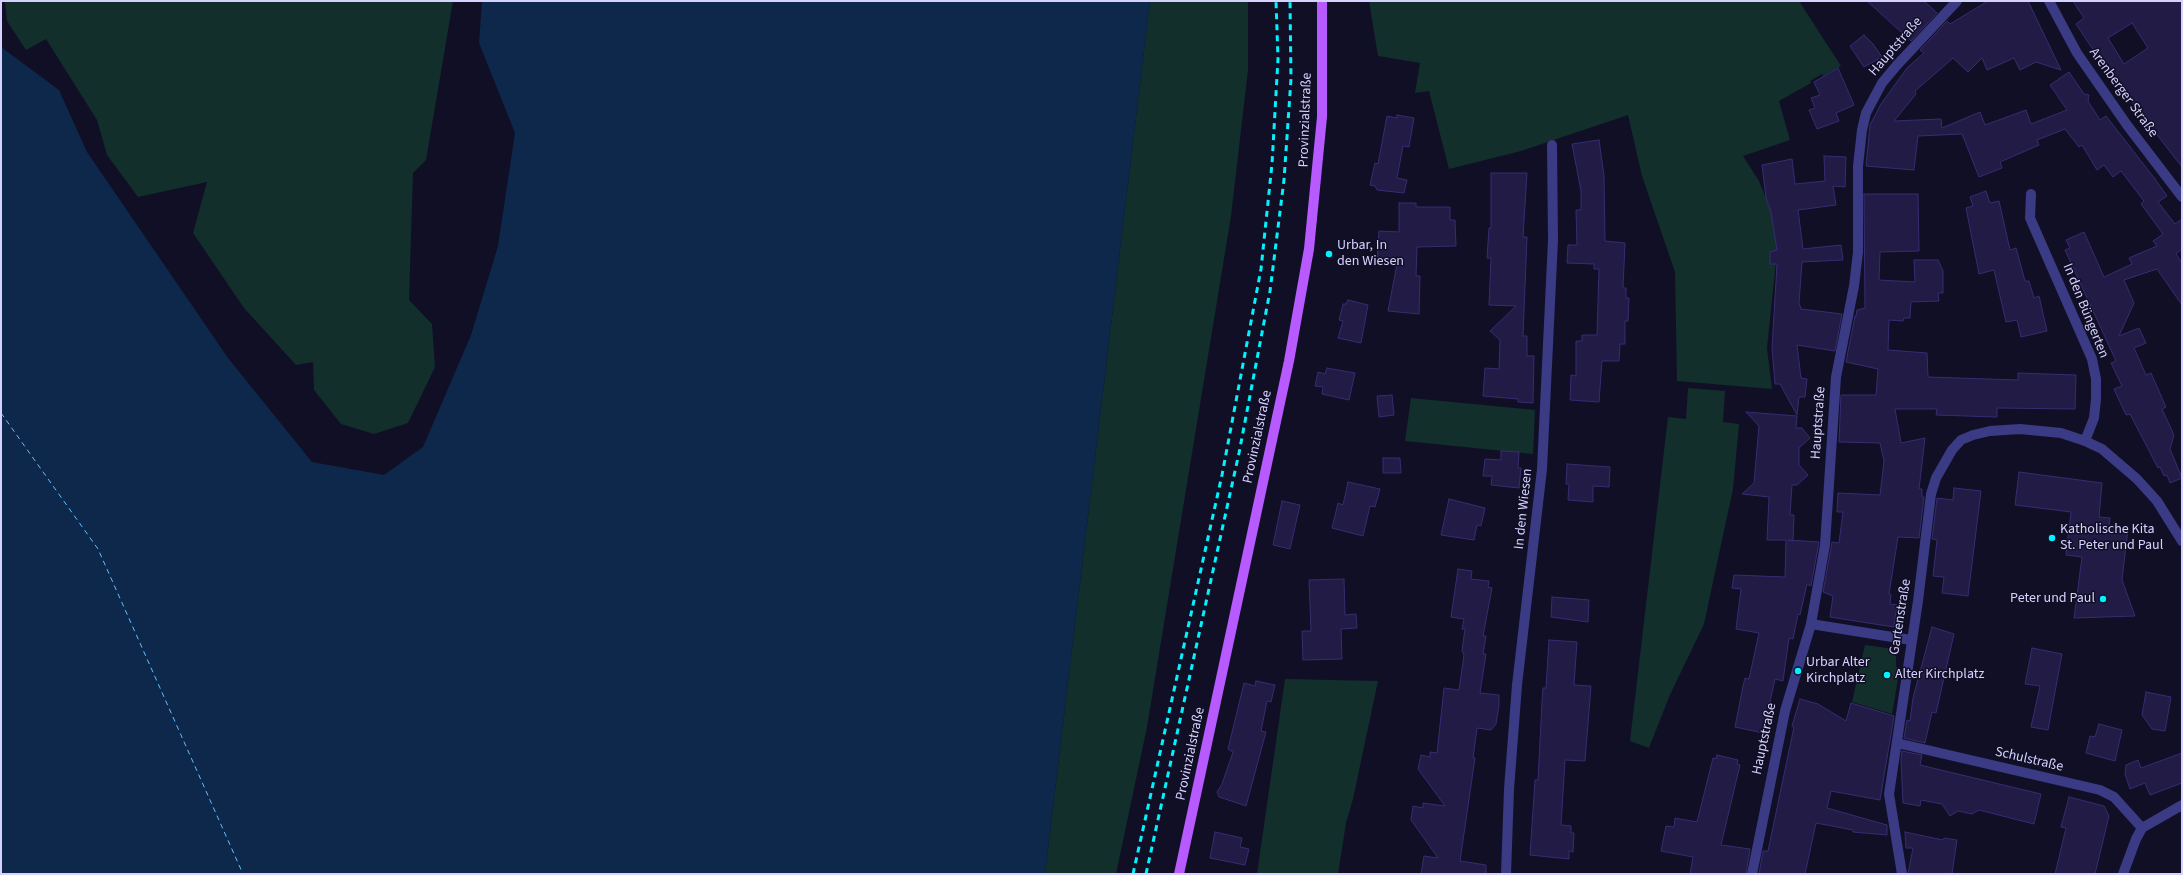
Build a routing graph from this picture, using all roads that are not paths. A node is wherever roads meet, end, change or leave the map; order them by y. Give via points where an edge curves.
1 (1322, 1) edge
2 (1957, 1) edge
3 (2049, 1) edge
4 (1552, 145) dead end
5 (2031, 194) dead end
6 (2182, 197) edge
7 (2085, 441) junction
8 (2182, 541) edge
9 (1811, 624) junction
10 (1911, 640) junction
11 (1896, 743) junction
12 (2182, 804) edge
13 (2142, 828) junction
14 (1179, 874) edge
15 (1506, 874) edge
16 (1752, 874) edge
17 (1902, 874) edge
18 (2123, 874) edge

1 - 14 main road, Provinzialstraße via 1322,117 1309,249 1287,368
2 - 9 street, Hauptstraße via 1882,83 1873,97 1862,130 1858,166 1856,270 1836,377 1825,545
3 - 6 street, Arenberger Straße via 2077,53 2127,125
4 - 15 street, In den Wiesen via 1553,240 1543,461 1517,685
5 - 7 street, In den Büngerten via 2030,218 2087,345 2093,365 2096,379 2094,418
7 - 8 street via 2102,450 2137,479 2157,501
7 - 10 street, Gartenstraße via 2044,430 2020,429 1990,431 1962,440 1944,461 1931,494
9 - 10 street
9 - 16 street, Hauptstraße via 1785,710
10 - 11 street, Gartenstraße
11 - 13 street, Schulstraße via 2100,790 2114,797
11 - 17 street, Gartenstraße via 1889,794
12 - 13 street
13 - 18 street

